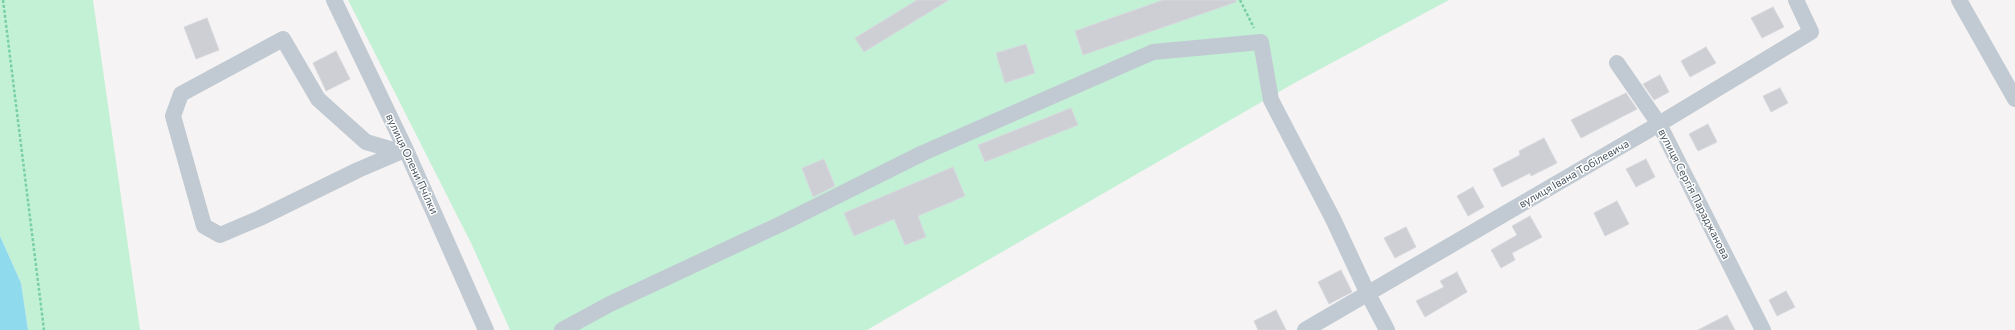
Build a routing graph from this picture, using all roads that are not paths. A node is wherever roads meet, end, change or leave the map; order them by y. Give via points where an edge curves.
1 (334, 0) edge
2 (1796, 0) edge
3 (1959, 0) edge
4 (1617, 64) dead end
5 (2015, 99) edge
6 (1659, 124) junction
7 (403, 151) junction
8 (1368, 294) junction
9 (486, 330) edge
10 (562, 330) edge
11 (1306, 330) edge
12 (1387, 330) edge
13 (1762, 330) edge

1 - 7 street, вулиця Олени Пчілки
2 - 6 street, вулиця Івана Тобілевича via 1811,32
3 - 5 street
4 - 6 street, вулиця Сергія Параджанова
6 - 8 street, вулиця Івана Тобілевича
6 - 13 street, вулиця Сергія Параджанова
7 - 7 street via 220,235 204,226 173,116 180,94 283,39 318,99 366,142
7 - 9 street, вулиця Олени Пчілки
8 - 10 street via 1333,218 1271,100 1261,42 1153,52 923,153 783,223 610,304
8 - 11 street, вулиця Івана Тобілевича
8 - 12 street

